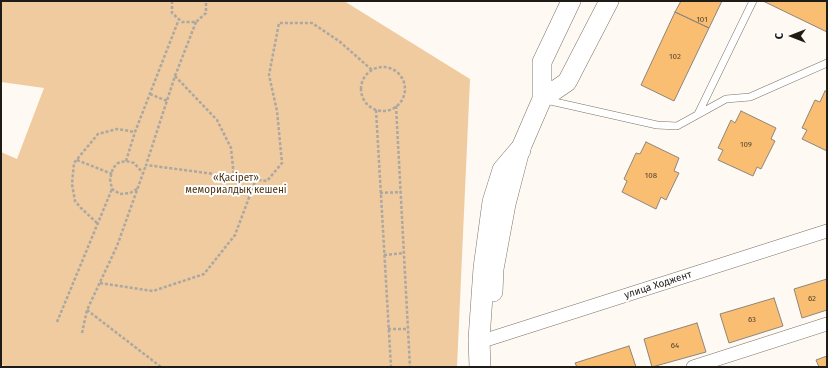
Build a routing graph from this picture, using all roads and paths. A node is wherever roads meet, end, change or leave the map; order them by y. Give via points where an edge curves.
1 (172, 1) edge
2 (206, 1) edge
3 (572, 1) edge
4 (609, 1) edge
5 (753, 1) edge
6 (179, 19) junction
7 (196, 22) junction
8 (827, 63) edge
9 (372, 70) junction
10 (175, 76) junction
11 (150, 94) junction
12 (542, 100) junction
13 (167, 101) junction
14 (396, 106) junction
15 (376, 110) junction
16 (698, 114) junction
17 (135, 132) junction
18 (520, 150) junction
19 (77, 160) junction
20 (126, 161) junction
21 (146, 165) junction
22 (142, 173) junction
23 (112, 174) junction
24 (234, 177) junction
25 (256, 179) junction
26 (112, 189) junction
27 (137, 189) junction
28 (401, 192) junction
29 (380, 193) junction
30 (98, 223) junction
31 (827, 231) edge
32 (404, 253) junction
33 (384, 255) junction
34 (100, 283) junction
35 (87, 310) junction
36 (57, 322) dead end
37 (827, 324) edge
38 (388, 329) junction
39 (408, 329) junction
40 (82, 333) dead end
41 (490, 339) junction
42 (161, 367) edge
43 (391, 367) edge
44 (410, 367) edge
45 (480, 367) edge
46 (489, 367) edge
47 (692, 367) edge

1 - 6 path via 172,13
2 - 7 path via 206,13
3 - 12 main road via 542,62
4 - 12 main road via 567,82
5 - 16 lane
6 - 7 path via 182,22
6 - 11 path
7 - 10 path
8 - 16 lane via 750,97 726,99
9 - 14 path via 386,67 393,70 402,80 404,94
9 - 15 path via 362,80 361,88 364,101
9 - 25 path via 339,41 312,23 279,23 269,74 277,110 282,164 267,181
10 - 13 path
10 - 24 path via 217,120 231,148
11 - 13 path
11 - 17 path
12 - 16 lane via 658,125 677,126
12 - 18 main road
13 - 21 path
14 - 15 path via 390,110
14 - 28 path
15 - 29 path
17 - 19 path via 117,129 98,134
17 - 20 path
18 - 41 main road via 506,204 494,269
18 - 45 main road via 503,170 493,202 484,268 479,339
19 - 23 path
19 - 30 path via 74,163 72,184 75,201
20 - 22 path via 134,163
20 - 23 path via 118,163
21 - 22 path
21 - 24 path
22 - 27 path
23 - 26 path
24 - 25 path
25 - 34 path via 235,235 204,274 153,291
26 - 27 path via 120,194
26 - 30 path
27 - 34 path via 118,246
28 - 29 path
28 - 32 path
29 - 33 path
30 - 36 path
31 - 41 street, улица Ходжент
32 - 33 path
32 - 39 path
33 - 38 path
34 - 35 path
35 - 40 path
35 - 42 path
37 - 47 street
38 - 39 path
38 - 43 path
39 - 44 path
41 - 46 main road

